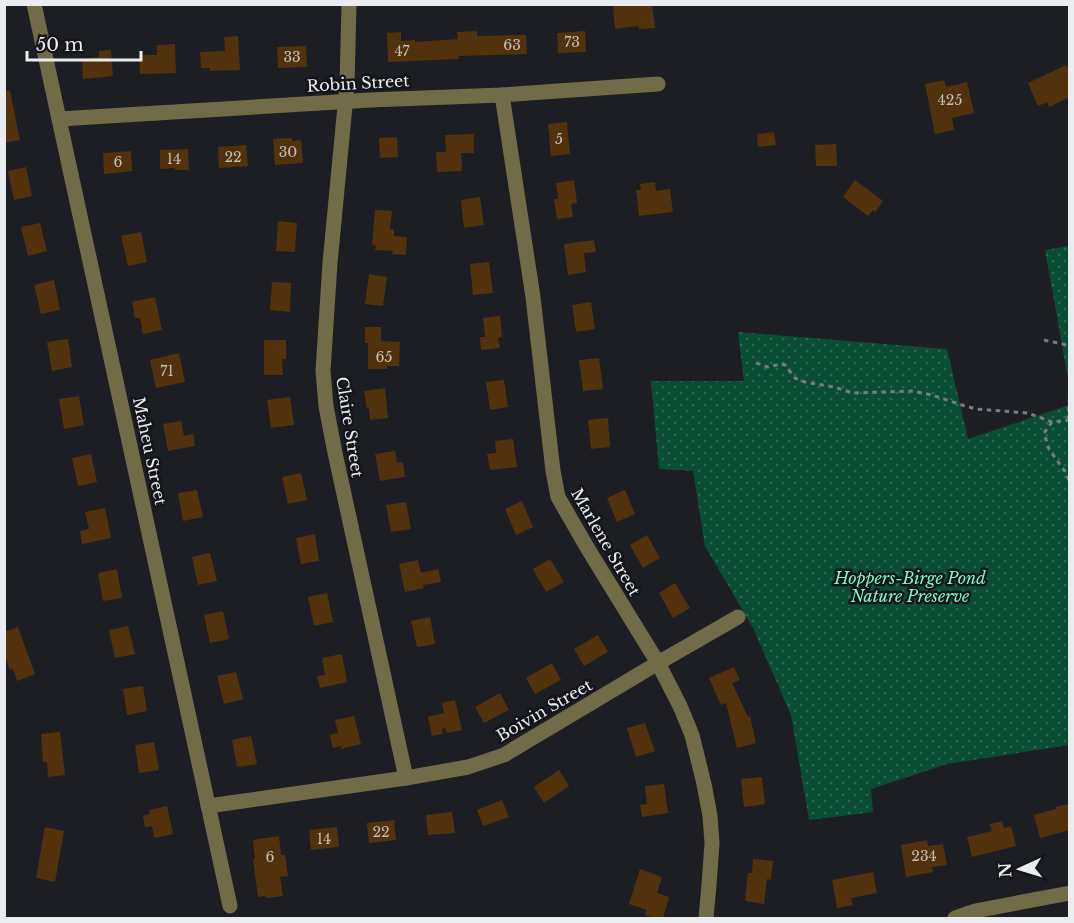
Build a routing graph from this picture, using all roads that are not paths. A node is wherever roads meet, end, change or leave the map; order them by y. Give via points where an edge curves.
1 (34, 4) edge
2 (349, 4) edge
3 (658, 84) dead end
4 (502, 95) junction
5 (345, 101) junction
6 (59, 119) junction
7 (738, 617) dead end
8 (658, 663) junction
9 (406, 778) junction
10 (208, 806) junction
11 (1070, 893) edge
12 (230, 906) dead end
13 (706, 918) edge
14 (955, 918) edge

1 - 6 street, Maheu Street
2 - 5 street, Claire Street
3 - 4 street, Robin Street
4 - 5 street, Robin Street
4 - 8 street, Marlene Street via 558,497
5 - 6 street, Robin Street
5 - 9 street, Claire Street via 324,339 326,406
6 - 10 street, Maheu Street
7 - 8 street, Boivin Street
8 - 9 street, Boivin Street via 504,755 468,767
8 - 13 street, Marlene Street via 692,735 704,784 712,843
9 - 10 street, Boivin Street
10 - 12 street, Maheu Street
11 - 14 street

